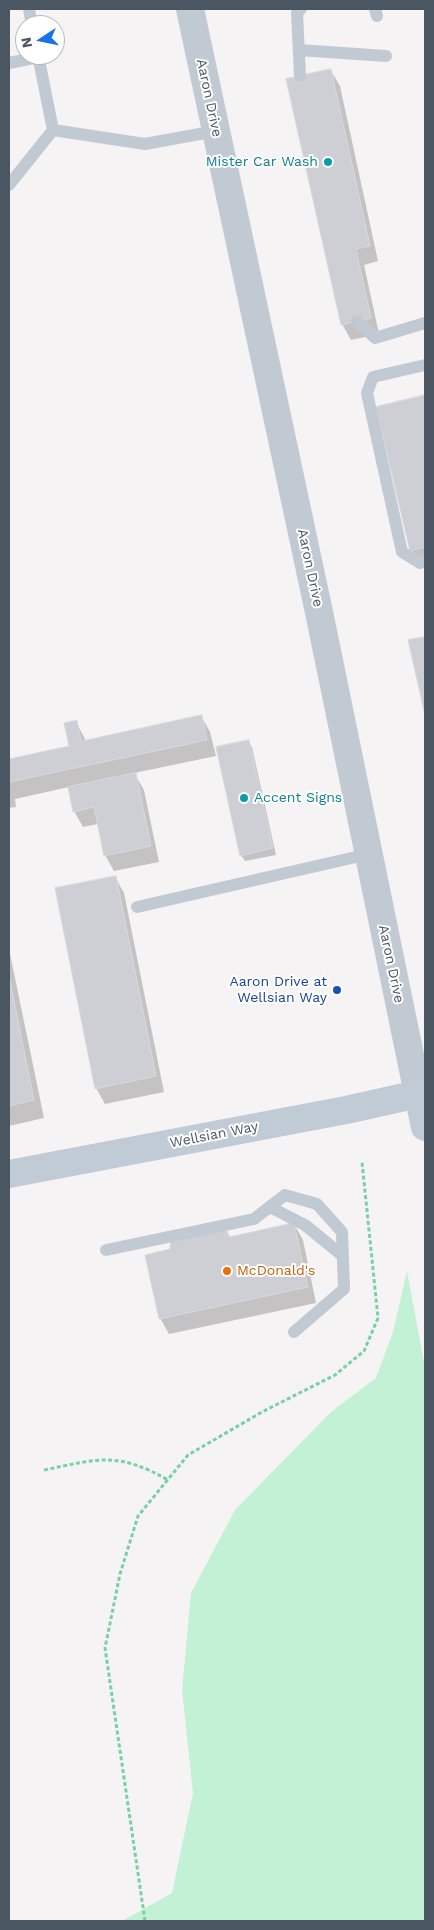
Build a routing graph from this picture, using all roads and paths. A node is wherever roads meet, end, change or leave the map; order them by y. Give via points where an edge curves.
1 (190, 9) edge
2 (301, 9) edge
3 (299, 50) junction
4 (386, 56) dead end
5 (41, 65) edge
6 (300, 76) dead end
7 (53, 130) junction
8 (216, 131) junction
9 (9, 185) edge
10 (357, 321) dead end
11 (425, 323) edge
12 (425, 365) edge
13 (425, 561) edge
14 (369, 854) junction
15 (137, 907) dead end
16 (418, 1094) junction
17 (425, 1127) edge
18 (9, 1174) edge
19 (270, 1207) junction
20 (106, 1250) dead end
21 (343, 1256) junction
22 (294, 1332) dead end
23 (44, 1470) dead end
24 (145, 1921) edge

1 - 8 street, Aaron Drive
2 - 3 lane via 298,12
3 - 4 lane
3 - 6 lane
5 - 7 lane
7 - 8 lane via 145,144
7 - 9 lane
8 - 14 street, Aaron Drive
10 - 11 lane via 376,338
12 - 13 lane via 373,377 367,393 402,552 420,563
14 - 15 lane
14 - 16 street, Aaron Drive
16 - 17 main road, Aaron Drive
16 - 18 main road, Wellsian Way
19 - 20 lane via 254,1219
19 - 21 lane via 305,1225
19 - 21 lane via 285,1196 317,1204 342,1232
21 - 22 lane via 344,1289
23 - 24 path via 100,1458 127,1461 168,1480 138,1516 120,1574 105,1648

